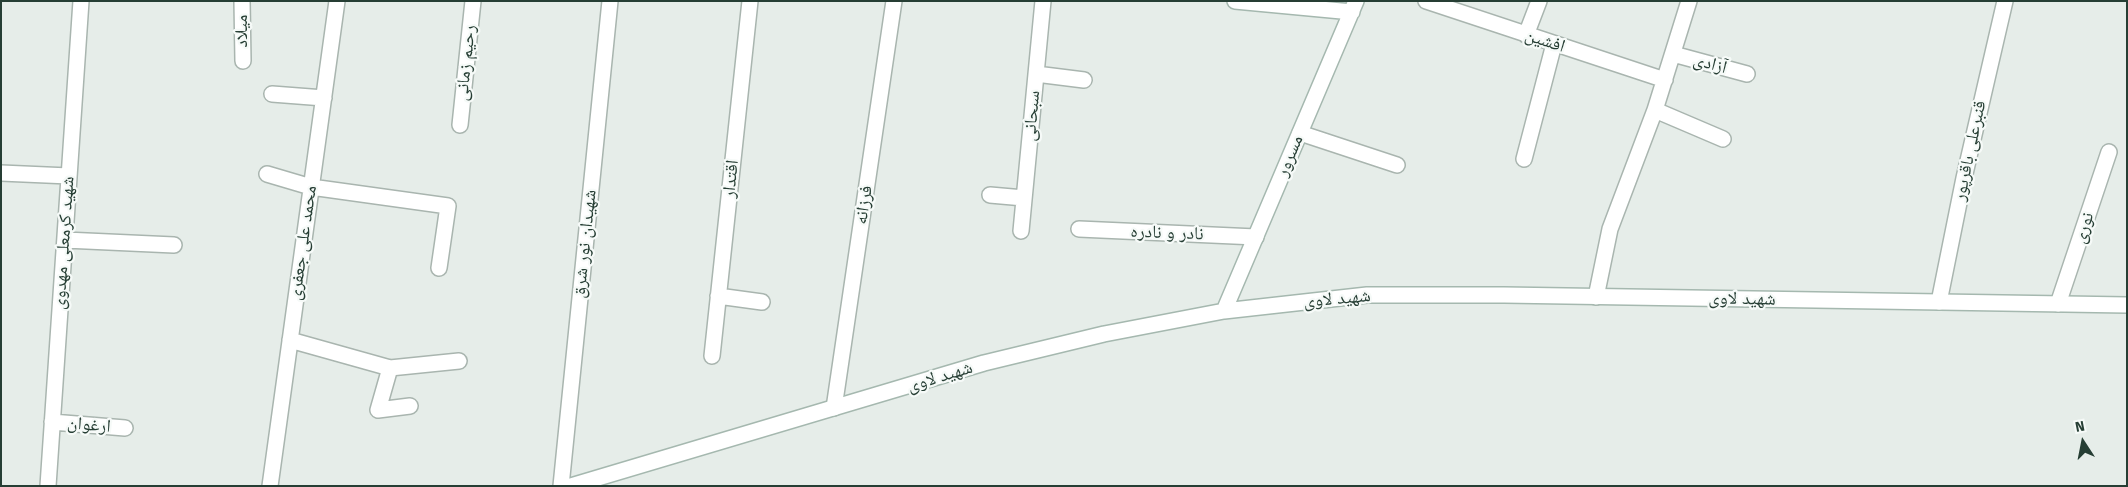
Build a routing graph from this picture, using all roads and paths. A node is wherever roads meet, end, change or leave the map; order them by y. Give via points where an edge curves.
1 (81, 1) edge
2 (242, 1) edge
3 (337, 1) edge
4 (473, 1) edge
5 (610, 1) edge
6 (750, 1) edge
7 (894, 1) edge
8 (1043, 1) edge
9 (1235, 1) edge
10 (1426, 1) edge
11 (1539, 1) edge
12 (1689, 1) edge
13 (2005, 1) edge
14 (1354, 7) edge
15 (1526, 35) junction
16 (1554, 44) junction
17 (1673, 54) junction
18 (242, 61) dead end
19 (1036, 74) junction
20 (1747, 74) dead end
21 (1084, 80) dead end
22 (1665, 80) junction
23 (272, 94) dead end
24 (324, 98) junction
25 (1655, 110) junction
26 (460, 125) dead end
27 (1300, 133) junction
28 (1722, 139) dead end
29 (2109, 152) dead end
30 (1524, 159) dead end
31 (1397, 165) dead end
32 (1, 173) edge
33 (267, 174) dead end
34 (69, 176) junction
35 (311, 186) junction
36 (990, 196) dead end
37 (1024, 198) junction
38 (1078, 229) dead end
39 (1021, 231) dead end
40 (1256, 237) junction
41 (65, 240) junction
42 (174, 245) dead end
43 (439, 268) dead end
44 (718, 296) junction
45 (1596, 297) junction
46 (762, 302) dead end
47 (1940, 302) junction
48 (2058, 304) junction
49 (2127, 305) edge
50 (1224, 311) junction
51 (290, 340) junction
52 (712, 356) dead end
53 (459, 361) dead end
54 (390, 368) junction
55 (410, 406) dead end
56 (834, 408) junction
57 (52, 422) junction
58 (125, 428) dead end
59 (48, 486) edge
60 (270, 486) edge
61 (561, 486) edge
62 (571, 486) edge

1 - 34 street, شهید کرمعلی مهدوی
2 - 18 street, میلاد
3 - 24 street, محمد علی جعفری
4 - 26 street, رحیم زمانی
5 - 61 street, شهیدان نور شرق
6 - 44 street, اقتدار
7 - 56 street, فرزانه
8 - 19 street, سبحانی
9 - 14 street
10 - 15 street, افشین
11 - 15 street
12 - 17 street
13 - 47 street, قنبرعلی باقرپور via 1964,178
14 - 27 street, مسرور
15 - 16 street, افشین
16 - 22 street, افشین
16 - 30 street
17 - 20 street, آزادی
17 - 22 street
19 - 21 street
19 - 37 street, سبحانی
22 - 25 street
23 - 24 street
24 - 35 street, محمد علی جعفری
25 - 28 street
25 - 45 street via 1610,229
27 - 31 street
27 - 40 street, مسرور
29 - 48 street, نوری
32 - 34 street
33 - 35 street
34 - 41 street, شهید کرمعلی مهدوی
35 - 43 street via 448,206
35 - 51 street, محمد علی جعفری
36 - 37 street
37 - 39 street, سبحانی
38 - 40 street, نادر و نادره
40 - 50 street, مسرور
41 - 42 street
41 - 57 street, شهید کرمعلی مهدوی
44 - 46 street
44 - 52 street, اقتدار
45 - 47 street, شهید لاوی
45 - 50 street, شهید لاوی via 1367,295
47 - 48 street, شهید لاوی
48 - 49 street, شهید لاوی
50 - 56 street, شهید لاوی via 1104,334 994,361
51 - 54 street
51 - 60 street, محمد علی جعفری
53 - 54 street
54 - 55 street via 378,410
56 - 62 street, شهید لاوی
57 - 58 street, ارغوان
57 - 59 street, شهید کرمعلی مهدوی

